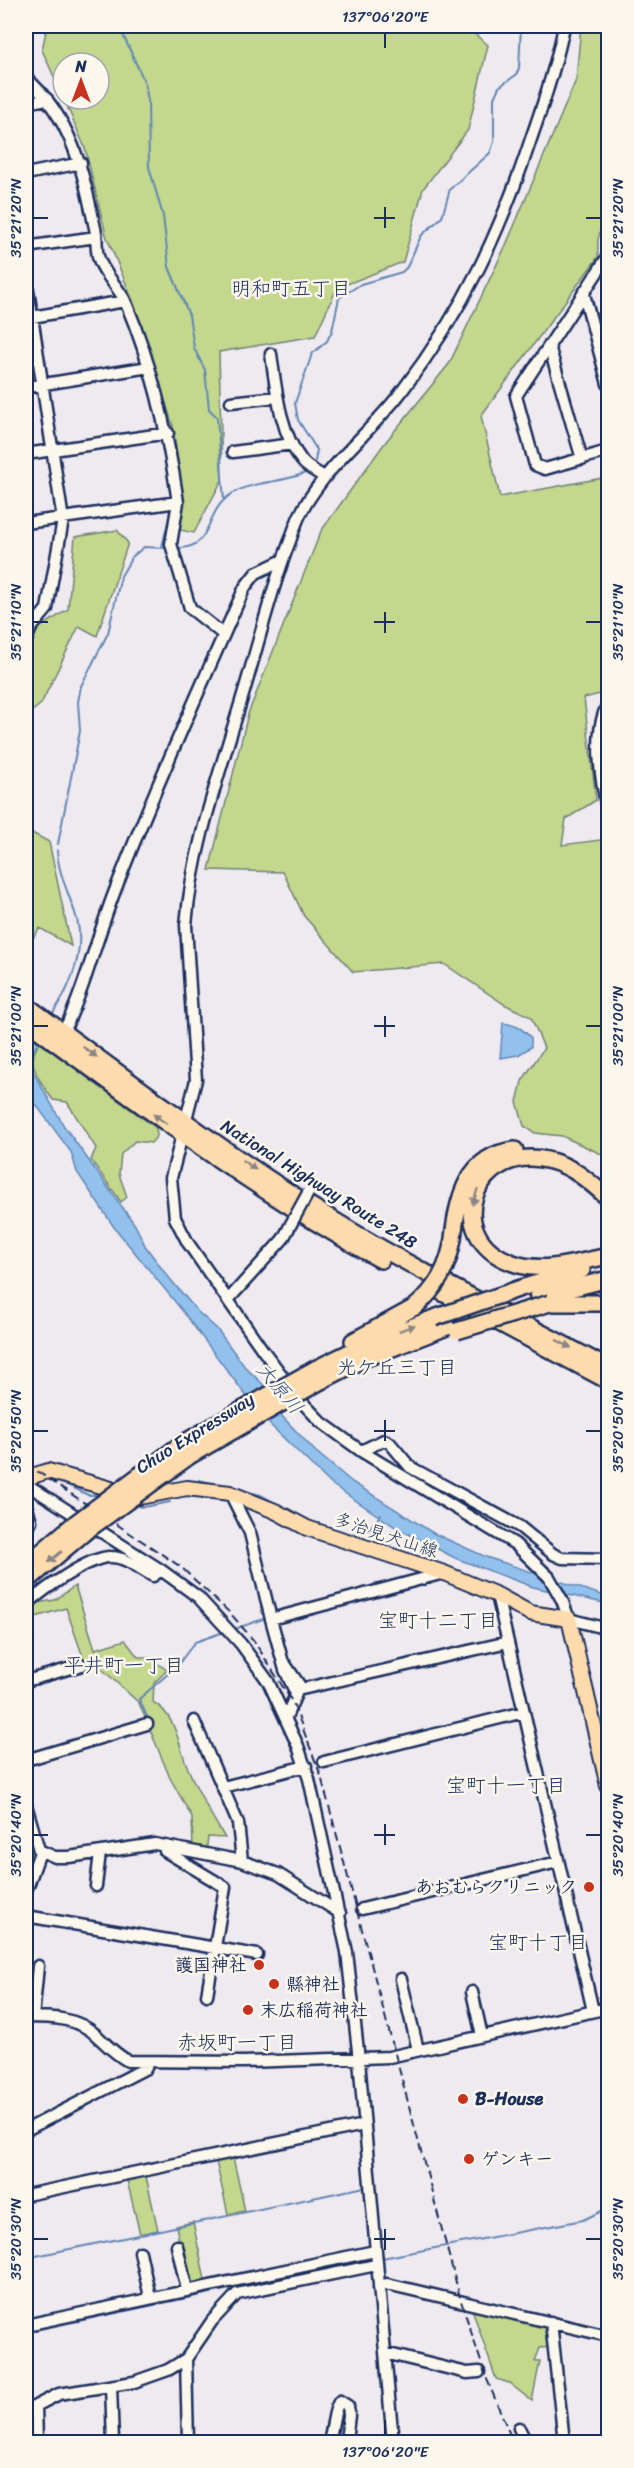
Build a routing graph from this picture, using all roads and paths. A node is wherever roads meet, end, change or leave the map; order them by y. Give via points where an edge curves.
1 (564, 26) edge
2 (26, 78) edge
3 (46, 99) junction
4 (26, 103) edge
5 (81, 164) junction
6 (26, 174) edge
7 (96, 237) junction
8 (26, 248) edge
9 (609, 256) edge
10 (26, 277) edge
11 (584, 294) junction
12 (125, 301) junction
13 (29, 317) edge
14 (549, 346) junction
15 (271, 354) dead end
16 (149, 367) junction
17 (42, 384) junction
18 (609, 384) edge
19 (26, 387) edge
20 (277, 397) junction
21 (231, 402) dead end
22 (168, 434) junction
23 (292, 444) junction
24 (609, 450) edge
25 (53, 451) junction
26 (233, 452) dead end
27 (26, 454) edge
28 (582, 459) junction
29 (324, 477) junction
30 (178, 502) junction
31 (63, 520) junction
32 (26, 523) edge
33 (283, 560) junction
34 (224, 635) junction
35 (26, 640) edge
36 (609, 704) edge
37 (604, 751) edge
38 (609, 812) edge
39 (26, 1005) edge
40 (26, 1021) edge
41 (63, 1033) junction
42 (183, 1128) junction
43 (609, 1186) edge
44 (308, 1193) dead end
45 (609, 1198) edge
46 (609, 1257) edge
47 (609, 1265) edge
48 (609, 1279) edge
49 (228, 1299) junction
50 (544, 1300) junction
51 (609, 1303) edge
52 (609, 1368) edge
53 (316, 1371) junction
54 (609, 1381) edge
55 (361, 1451) junction
56 (28, 1484) edge
57 (230, 1493) junction
58 (26, 1504) edge
59 (79, 1528) junction
60 (26, 1534) edge
61 (609, 1559) edge
62 (26, 1565) edge
63 (161, 1569) junction
64 (444, 1573) junction
65 (26, 1582) edge
66 (497, 1595) junction
67 (26, 1605) edge
68 (271, 1619) junction
69 (569, 1619) junction
70 (609, 1629) edge
71 (508, 1642) junction
72 (285, 1664) junction
73 (82, 1665) dead end
74 (26, 1681) edge
75 (524, 1712) junction
76 (286, 1717) junction
77 (194, 1721) dead end
78 (147, 1724) dead end
79 (26, 1760) edge
80 (324, 1762) dead end
81 (306, 1766) junction
82 (609, 1786) edge
83 (223, 1787) junction
84 (26, 1810) edge
85 (155, 1844) junction
86 (40, 1852) junction
87 (100, 1853) junction
88 (243, 1861) junction
89 (558, 1862) junction
90 (96, 1886) dead end
91 (26, 1890) edge
92 (362, 1909) dead end
93 (340, 1913) junction
94 (26, 1916) edge
95 (216, 1948) junction
96 (256, 1955) dead end
97 (38, 1966) dead end
98 (401, 1978) dead end
99 (472, 1992) dead end
100 (207, 1995) dead end
101 (609, 2008) edge
102 (592, 2011) junction
103 (29, 2017) edge
104 (482, 2036) junction
105 (418, 2050) junction
106 (359, 2060) junction
107 (147, 2063) junction
108 (364, 2125) junction
109 (26, 2130) edge
110 (26, 2195) edge
111 (177, 2246) dead end
112 (375, 2251) junction
113 (140, 2252) dead end
114 (376, 2265) junction
115 (379, 2286) junction
116 (187, 2290) junction
117 (150, 2297) junction
118 (550, 2322) junction
119 (26, 2325) edge
120 (609, 2337) edge
121 (385, 2353) junction
122 (186, 2359) junction
123 (479, 2372) dead end
124 (111, 2386) junction
125 (31, 2409) edge
126 (519, 2428) dead end
127 (37, 2442) edge
128 (113, 2442) edge
129 (188, 2442) edge
130 (329, 2442) edge
131 (346, 2442) edge
132 (393, 2442) edge
133 (526, 2442) edge
134 (564, 2442) edge

1 - 29 street via 513,195 475,279 445,332 410,381
2 - 3 street
3 - 4 street
3 - 5 street via 70,136
5 - 6 street
5 - 7 street
7 - 8 street
7 - 12 street via 98,258
9 - 11 street
10 - 13 street
11 - 14 street
11 - 18 street
12 - 13 street
12 - 16 street
13 - 17 street
14 - 28 street
14 - 28 street via 516,396 535,465 545,469
15 - 20 street
16 - 17 street
16 - 22 street
17 - 19 street
17 - 25 street
20 - 21 street
20 - 23 street
22 - 25 street
22 - 30 street
23 - 26 street
23 - 29 street via 303,463
24 - 28 street
25 - 27 street
25 - 31 street
29 - 33 street via 301,512
30 - 31 street
30 - 34 street via 171,544 190,608
31 - 32 street
31 - 35 street via 47,609
33 - 34 street via 266,567 251,580
33 - 42 street via 198,852 188,903 196,1080
34 - 41 street via 148,807
36 - 37 street via 603,720
37 - 38 street via 598,768
39 - 41 highway, National Highway Route 248
42 -> 40 highway, National Highway Route 248
41 -> 42 highway, National Highway Route 248
42 - 49 street via 171,1178 175,1218 188,1244
42 -> 52 highway, National Highway Route 248 via 387,1252
42 - 54 highway, National Highway Route 248 via 281,1203
43 - 53 highway, bridge via 586,1169 551,1153 507,1151 491,1157 468,1178 458,1201 450,1257 432,1292
44 - 49 street, bridge via 283,1239
45 -> 46 highway via 572,1170 550,1161 526,1158 505,1162 488,1174 476,1191 471,1210 479,1236 499,1257 515,1264 544,1267
53 -> 47 highway, bridge via 434,1318 521,1288
48 - 50 highway
49 - 55 street via 302,1402 321,1422
50 - 51 highway
50 - 53 highway, bridge via 452,1329 382,1360 364,1359
53 - 59 highway, Chuo Expressway, bridge via 186,1450
55 - 61 street via 384,1440 410,1467 520,1527 553,1554 562,1558
55 - 69 street via 532,1557 549,1576
56 - 57 main road, 多治見犬山線 via 48,1471 139,1497 187,1488
56 - 63 street
57 - 64 main road, 多治見犬山線 via 275,1510 307,1528
57 - 68 street via 250,1533
58 - 60 street via 31,1521
59 - 62 highway, Chuo Expressway
59 -> 65 highway, Chuo Expressway
63 - 67 street via 153,1576 124,1559 109,1556 85,1565
63 - 76 street via 198,1597 229,1630 268,1681
64 - 66 main road, 多治見犬山線
64 - 68 street
66 - 69 main road, 多治見犬山線 via 530,1613
66 - 71 street
68 - 72 street
69 - 70 street
69 - 82 main road
71 - 72 street via 302,1689
71 - 75 street
72 - 76 street via 296,1694
73 - 74 street
75 - 80 street
75 - 89 street
76 - 81 street
77 - 83 street
78 - 79 street
81 - 83 street
81 - 93 street
83 - 88 street via 238,1823
84 - 86 street
85 - 87 street
85 - 88 street
85 - 95 street via 225,1887
86 - 87 street via 55,1857
86 - 91 street
87 - 90 street
88 - 93 street via 278,1874
89 - 92 street
89 - 102 street
93 - 106 street
94 - 95 street
95 - 96 street
95 - 100 street
97 - 103 street
98 - 105 street
99 - 104 street
101 - 102 street
102 - 104 street
103 - 107 street via 76,2022 95,2034 115,2055
104 - 105 street
105 - 106 street
106 - 107 street
106 - 108 street
107 - 109 street via 146,2068
108 - 110 street
108 - 112 street
111 - 116 street
112 - 114 street
112 - 116 street
113 - 117 street
114 - 115 street
114 - 122 street via 237,2294 212,2321
115 - 118 street via 387,2284
115 - 121 street
116 - 117 street
117 - 119 street
118 - 120 street
118 - 134 street
121 - 123 street via 467,2373
121 - 132 street
122 - 124 street via 153,2377
122 - 129 street
124 - 125 street via 59,2394
124 - 128 street
125 - 127 street
126 - 133 street
130 - 131 street via 340,2401 348,2406 350,2415

